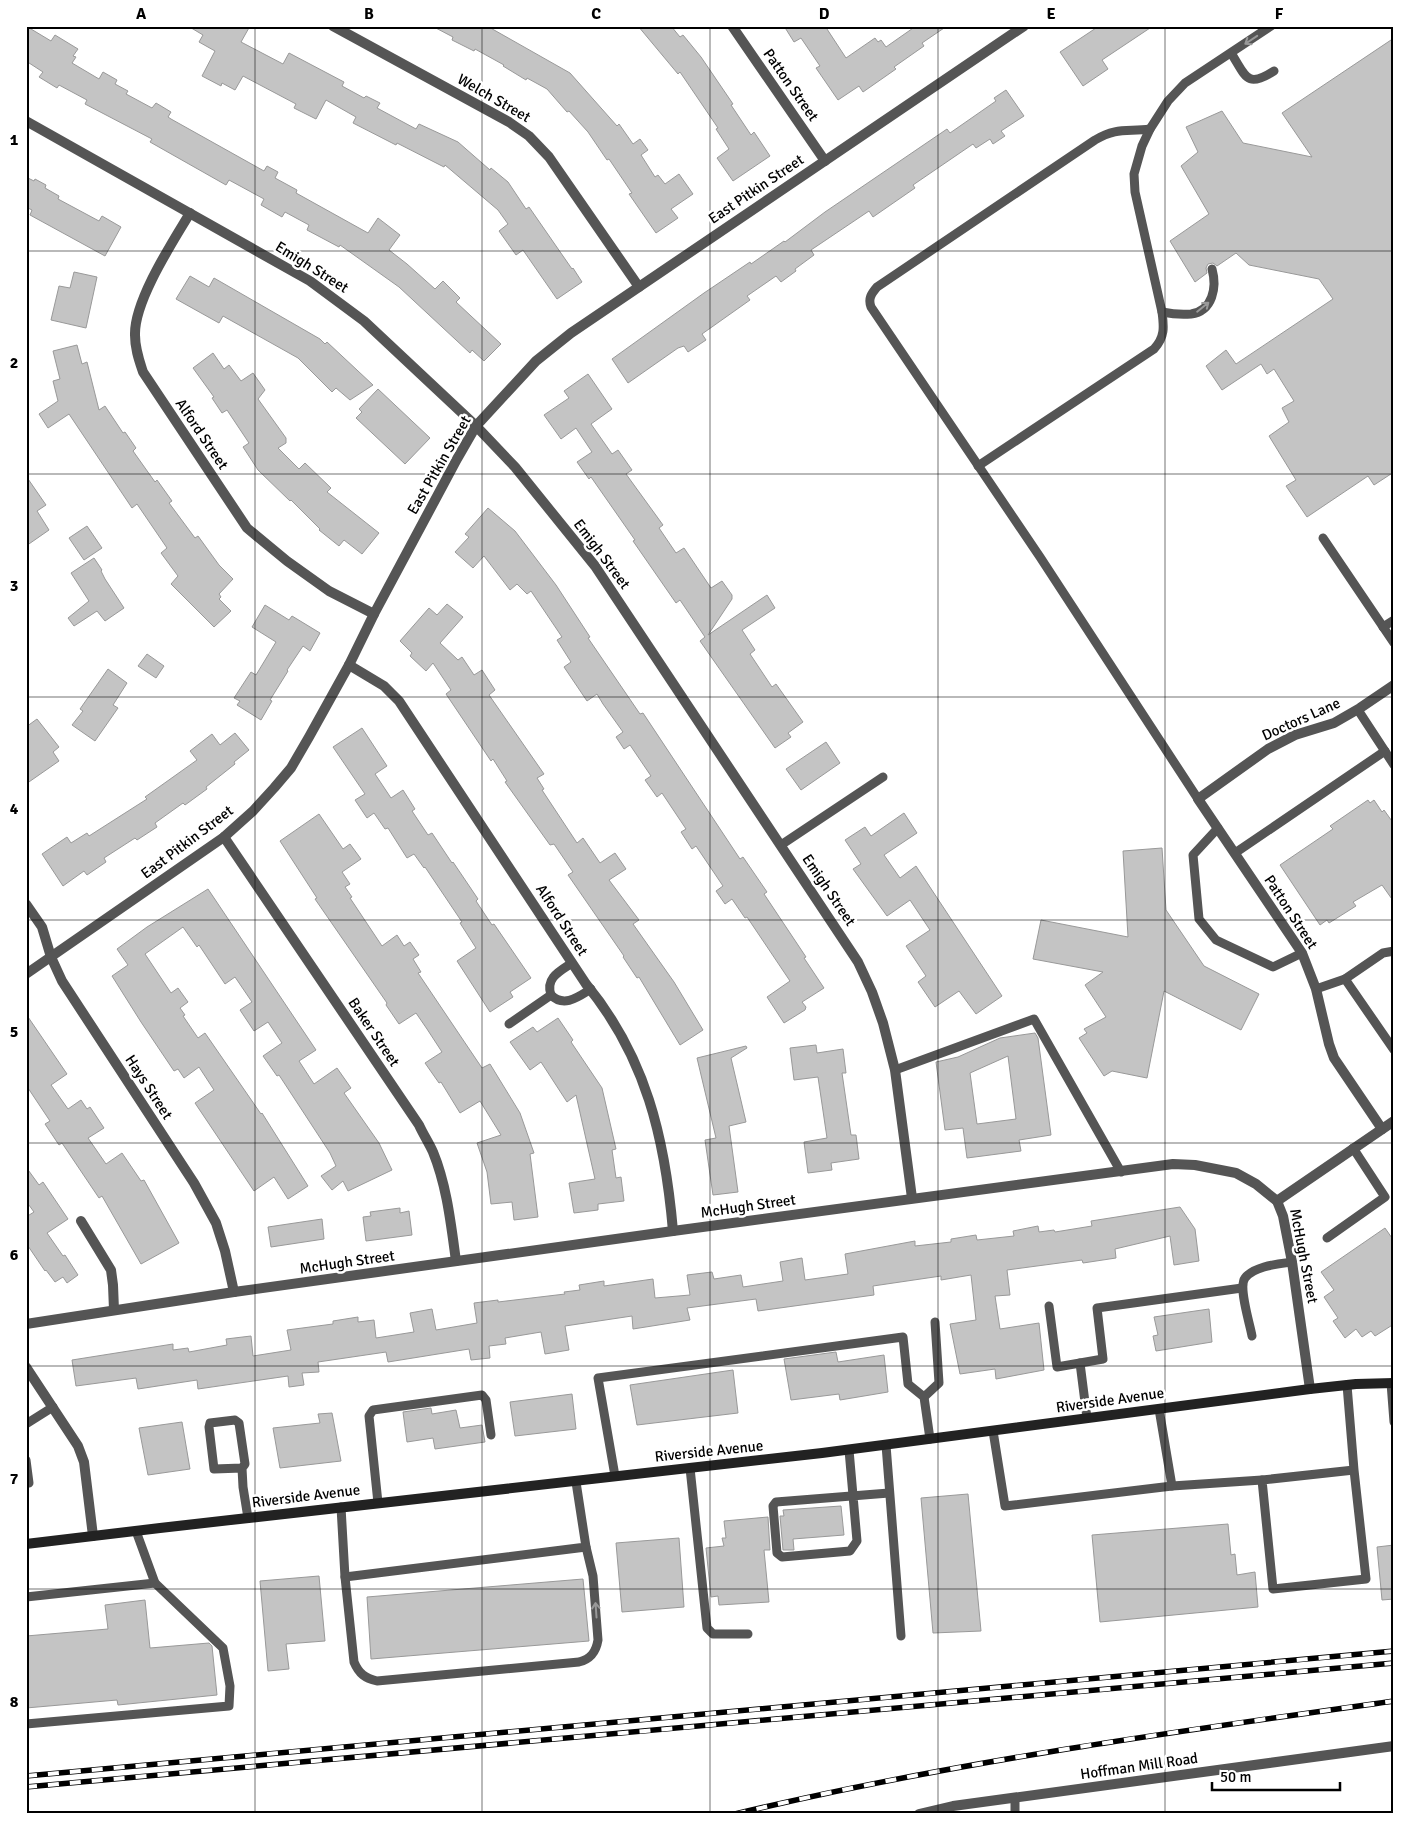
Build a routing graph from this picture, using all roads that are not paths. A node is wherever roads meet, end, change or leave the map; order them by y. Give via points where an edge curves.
1 (333, 26) edge
2 (732, 26) edge
3 (1024, 26) edge
4 (1271, 26) edge
5 (1010, 30) edge
6 (1231, 53) junction
7 (1274, 71) dead end
8 (26, 121) edge
9 (1150, 129) junction
10 (825, 161) junction
11 (190, 213) junction
12 (1212, 269) dead end
13 (639, 287) junction
14 (1162, 312) junction
15 (476, 426) junction
16 (978, 466) junction
17 (1323, 538) dead end
18 (374, 614) junction
19 (1394, 620) edge
20 (1383, 627) junction
21 (1394, 643) edge
22 (350, 665) junction
23 (1394, 685) edge
24 (1358, 710) junction
25 (1385, 751) junction
26 (1394, 765) edge
27 (883, 777) dead end
28 (1198, 799) junction
29 (1218, 828) junction
30 (224, 837) junction
31 (781, 845) junction
32 (1235, 853) junction
33 (26, 904) edge
34 (1394, 951) edge
35 (1302, 953) junction
36 (51, 957) junction
37 (572, 963) junction
38 (26, 974) edge
39 (1345, 979) junction
40 (591, 989) junction
41 (1316, 989) junction
42 (551, 995) junction
43 (509, 1024) dead end
44 (1394, 1050) edge
45 (896, 1070) junction
46 (1394, 1121) edge
47 (1382, 1129) junction
48 (1353, 1148) junction
49 (1121, 1172) junction
50 (912, 1198) junction
51 (1277, 1201) junction
52 (81, 1221) dead end
53 (673, 1231) junction
54 (1326, 1238) dead end
55 (456, 1262) junction
56 (1292, 1262) junction
57 (1242, 1288) junction
58 (234, 1292) junction
59 (1049, 1306) dead end
60 (114, 1310) junction
61 (935, 1322) dead end
62 (26, 1324) edge
63 (1252, 1336) dead end
64 (1080, 1363) junction
65 (26, 1367) edge
66 (1392, 1383) edge
67 (1347, 1385) junction
68 (1310, 1389) junction
69 (924, 1397) junction
70 (53, 1407) junction
71 (1159, 1409) junction
72 (1087, 1418) junction
73 (1394, 1422) edge
74 (26, 1424) edge
75 (993, 1431) junction
76 (491, 1436) dead end
77 (930, 1439) junction
78 (886, 1445) junction
79 (849, 1450) junction
80 (26, 1460) edge
81 (242, 1468) junction
82 (690, 1468) junction
83 (1354, 1470) junction
84 (614, 1476) junction
85 (1262, 1480) junction
86 (576, 1482) junction
87 (29, 1483) dead end
88 (1172, 1486) junction
89 (889, 1493) junction
90 (853, 1497) junction
91 (378, 1503) junction
92 (340, 1507) junction
93 (248, 1518) junction
94 (136, 1531) junction
95 (93, 1536) junction
96 (26, 1544) edge
97 (586, 1546) junction
98 (345, 1577) junction
99 (155, 1583) junction
100 (26, 1598) edge
101 (748, 1634) dead end
102 (901, 1636) dead end
103 (26, 1724) edge
104 (1394, 1746) edge
105 (1015, 1798) junction
106 (919, 1814) edge
107 (1015, 1814) edge

1 - 13 street, Welch Street via 529,136 549,157
2 - 10 street, Patton Street
3 - 5 street, East Pitkin Street
4 -> 6 lane
5 - 10 street, East Pitkin Street
6 - 7 lane via 1248,78 1262,79
6 - 9 lane via 1177,91
8 - 11 street, Emigh Street
9 - 14 lane via 1134,174 1135,192
9 - 16 lane via 1119,130 1094,140 877,287 870,296 871,307
10 - 13 street, East Pitkin Street
11 - 15 street, Emigh Street via 335,298
11 - 18 street, Alford Street via 164,256 137,318 134,334 136,354 143,372 247,528 329,591
14 -> 12 lane via 1192,314 1206,307 1215,285
13 - 15 street, East Pitkin Street via 536,361
14 - 16 lane via 1164,331 1154,349
15 - 18 street, East Pitkin Street
15 - 31 street, Emigh Street via 515,467 595,566
16 - 28 lane
17 - 20 lane
18 - 22 street, East Pitkin Street
19 - 20 lane
20 - 21 lane
22 - 30 street, East Pitkin Street via 290,768
22 - 37 street, Alford Street via 384,686 399,701
23 - 24 street, Doctors Lane
24 - 25 lane
24 - 28 street, Doctors Lane via 1268,749
25 - 26 lane
25 - 32 lane
27 - 31 lane
28 - 29 street, Patton Street
29 - 32 street, Patton Street
29 - 35 lane via 1194,855 1199,919 1216,940 1273,967
30 - 36 street, East Pitkin Street
30 - 55 street, Baker Street via 419,1125 433,1152 440,1176
31 - 45 street, Emigh Street via 858,962 883,1023
32 - 35 street, Patton Street
33 - 36 street, Hays Street via 42,927
34 - 39 lane via 1383,953
35 - 41 street, Patton Street
36 - 38 street, East Pitkin Street
36 - 58 street, Hays Street via 62,981 194,1183 216,1224
37 - 40 street, Alford Street
37 - 42 lane via 551,980
39 - 41 lane
39 - 44 lane
40 - 42 lane via 566,1002
40 - 53 street, Alford Street via 617,1026 635,1061 650,1102 670,1187
41 - 47 street, Patton Street via 1334,1058
42 - 43 lane
45 - 49 lane via 1034,1019
45 - 50 street, Emigh Street
46 - 47 street
47 - 48 street
48 - 51 street
48 - 54 lane via 1385,1197
49 - 50 street, McHugh Street
49 - 51 street, McHugh Street via 1173,1164 1215,1168 1236,1173
50 - 53 street, McHugh Street
51 - 56 street, McHugh Street via 1284,1216
52 - 60 street via 111,1270
53 - 55 street, McHugh Street
55 - 58 street, McHugh Street
56 - 57 lane via 1253,1271 1244,1279
56 - 68 street, McHugh Street
57 - 63 lane
57 - 64 lane via 1097,1308 1103,1358
58 - 60 street, McHugh Street
59 - 64 lane via 1057,1367
60 - 62 street, McHugh Street
61 - 69 lane via 939,1383
64 - 72 lane
65 - 70 street
66 - 67 main road, Riverside Avenue
66 - 73 lane
67 - 68 main road, Riverside Avenue
67 - 83 lane
68 - 71 main road, Riverside Avenue
69 - 77 lane
69 - 84 lane via 908,1384 902,1337 598,1378
70 - 74 lane
70 - 95 street via 78,1446 84,1462
71 - 72 main road, Riverside Avenue
71 - 88 lane
72 - 75 main road, Riverside Avenue
75 - 77 main road, Riverside Avenue
75 - 88 lane via 1005,1506
76 - 91 lane via 486,1400 482,1395 373,1410 369,1416
77 - 78 main road, Riverside Avenue
78 - 79 main road, Riverside Avenue
78 - 89 lane
79 - 82 main road, Riverside Avenue
79 - 90 lane
80 - 87 lane
81 - 81 lane via 214,1470 210,1423 235,1420 239,1423 245,1464
81 - 93 lane
82 - 84 main road, Riverside Avenue
82 - 101 lane via 707,1628 713,1634
83 - 85 lane
83 - 85 lane via 1366,1579 1273,1589
84 - 86 main road, Riverside Avenue
85 - 88 lane
86 - 91 main road, Riverside Avenue
86 - 97 lane
89 - 90 lane
89 - 102 lane
90 - 90 lane via 857,1541 850,1551 782,1557 777,1553 773,1506 776,1502
91 - 92 main road, Riverside Avenue
92 - 93 main road, Riverside Avenue
92 - 98 lane
93 - 94 main road, Riverside Avenue
94 - 95 main road, Riverside Avenue
94 - 99 lane
95 - 96 main road, Riverside Avenue
97 - 98 lane
98 -> 97 lane via 354,1662 357,1671 369,1679 377,1681 579,1662 591,1657 598,1640 593,1576
99 - 100 lane
99 - 103 lane via 223,1648 230,1686 228,1706
104 - 105 street, Hoffman Mill Road
105 - 106 street, Hoffman Mill Road
105 - 107 lane

